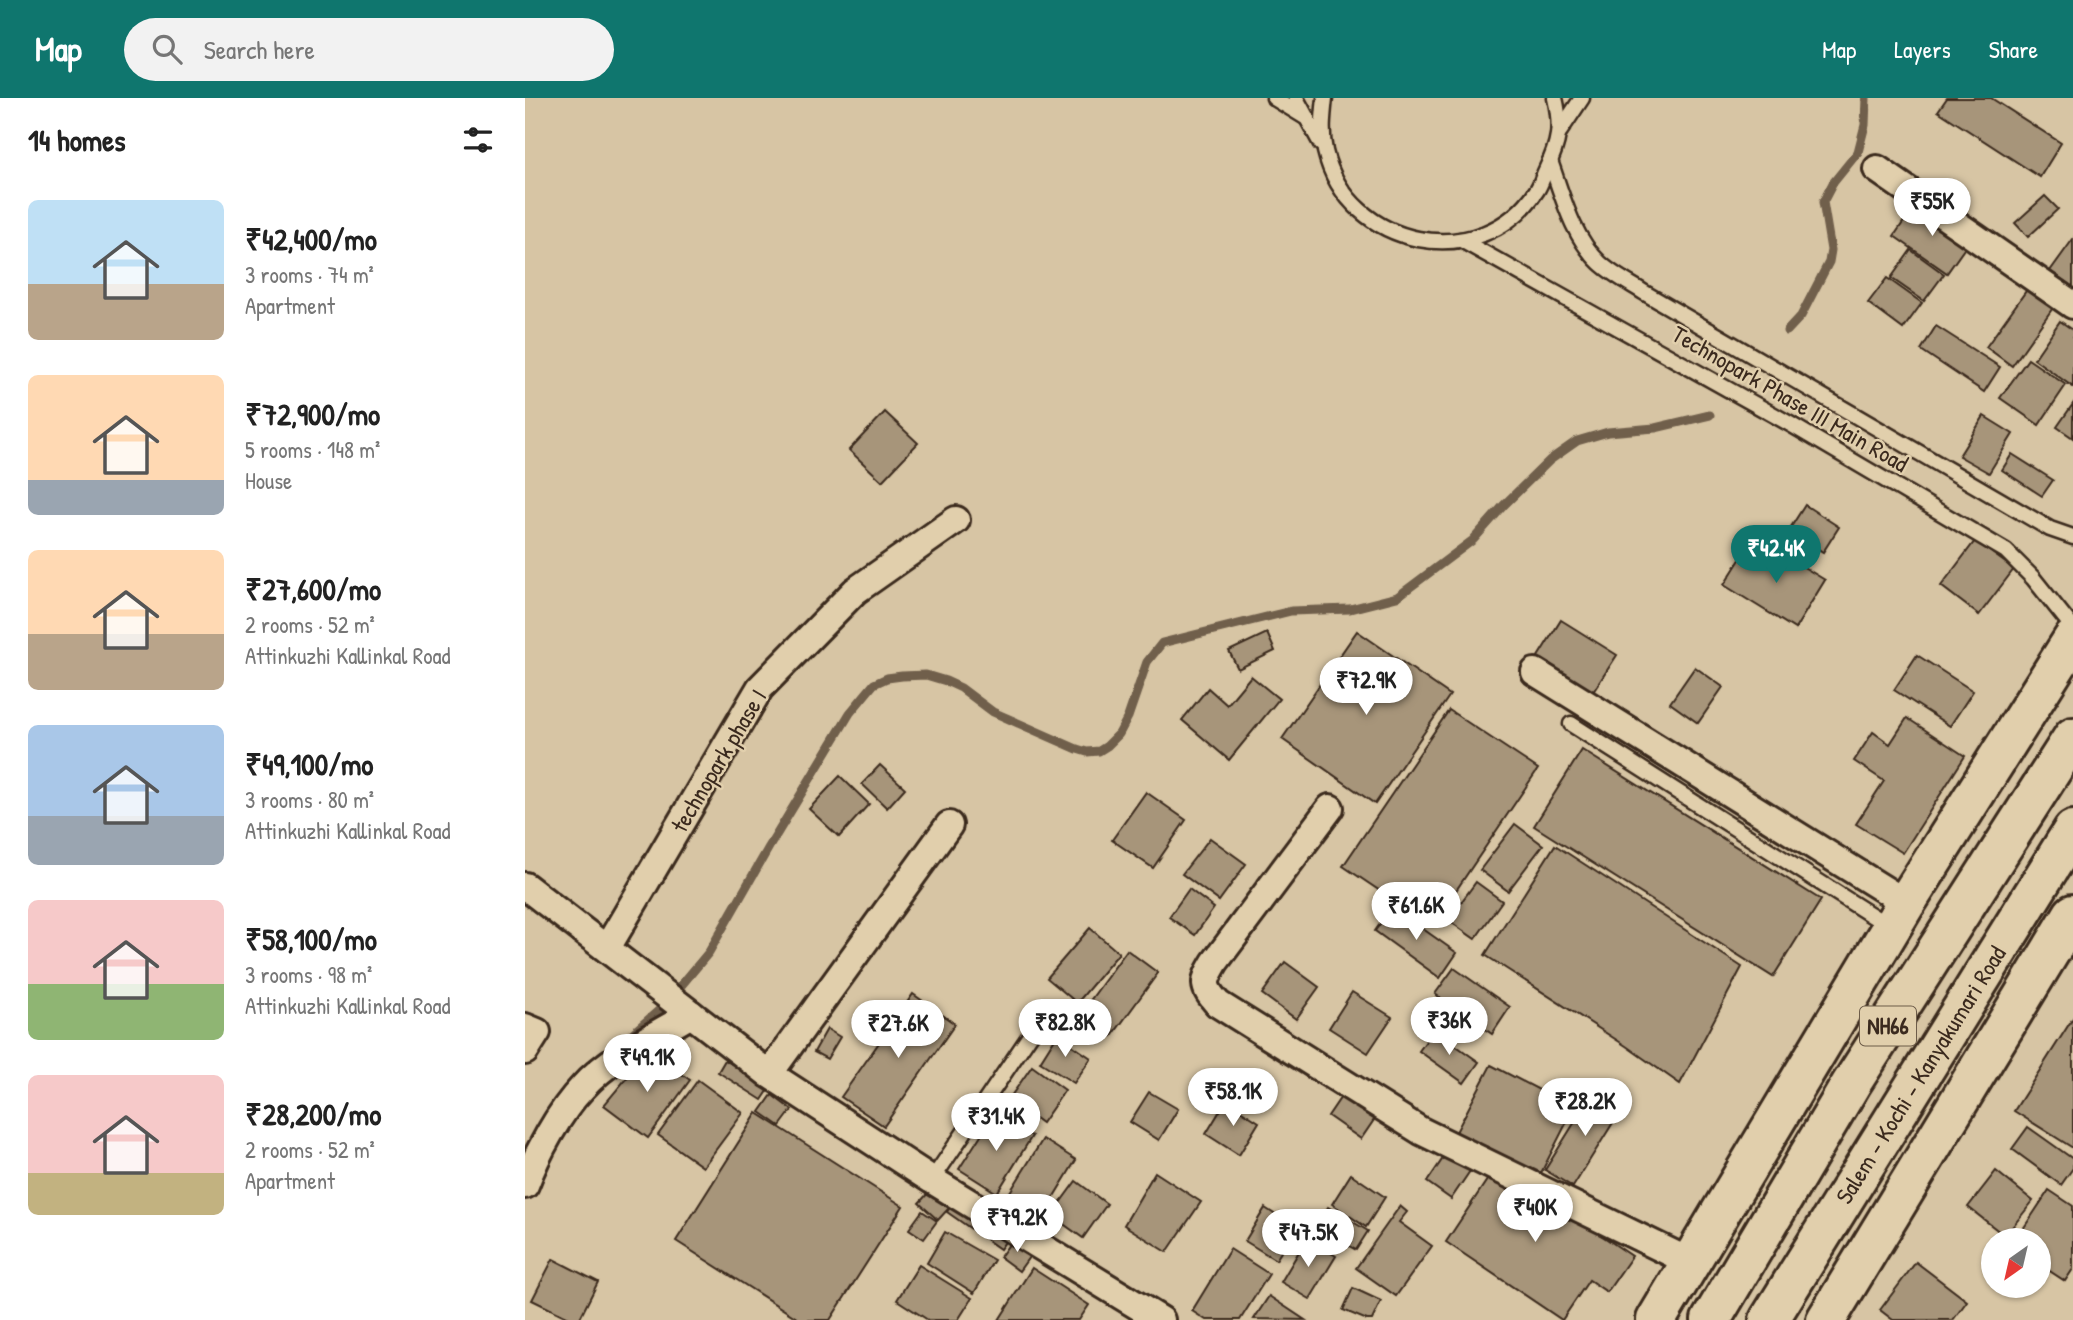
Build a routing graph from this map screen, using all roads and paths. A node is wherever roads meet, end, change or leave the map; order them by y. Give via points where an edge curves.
1 (1274, 98) edge
2 (1296, 98) edge
3 (1325, 98) edge
4 (1555, 98) edge
5 (1582, 98) edge
6 (1306, 118) junction
7 (1560, 131) junction
8 (1325, 151) junction
9 (1550, 162) junction
10 (1877, 169) dead end
11 (1461, 240) junction
12 (2073, 305) edge
13 (956, 520) dead end
14 (2073, 537) edge
15 (2073, 628) edge
16 (2073, 639) edge
17 (1535, 671) dead end
18 (1571, 724) dead end
19 (2073, 737) edge
20 (1330, 808) dead end
21 (950, 825) dead end
22 (2073, 830) edge
23 (525, 886) edge
24 (2073, 914) edge
25 (1898, 916) junction
26 (607, 947) junction
27 (682, 1007) junction
28 (1049, 1007) dead end
29 (525, 1027) edge
30 (525, 1051) edge
31 (769, 1074) junction
32 (932, 1180) junction
33 (525, 1185) edge
34 (1690, 1262) junction
35 (1130, 1312) edge
36 (1161, 1320) edge
37 (1656, 1320) edge
38 (1711, 1320) edge
39 (1769, 1320) edge
40 (1826, 1320) edge

1 - 6 lane
2 - 6 lane
3 - 8 lane
4 - 7 lane
5 - 7 lane
6 - 8 lane
7 - 9 lane
8 - 11 lane via 1335,179 1352,204 1375,223 1402,236 1431,242
9 - 11 lane via 1537,190 1517,213 1491,230
9 - 14 lane, Technopark Phase III Main Road via 1572,223 1607,268 2038,523
10 - 12 street
11 - 15 lane, Technopark Phase III Main Road via 2007,551
13 - 26 street, technopark phase I via 855,591 760,688
16 - 25 main road
17 - 25 street
18 - 25 lane
19 - 38 main road, NH66 via 1851,1084
20 - 34 street via 1215,962 1205,977 1207,991 1218,1004 1421,1131
21 - 31 street
22 - 39 main road, Salem - Kochi - Kanyakumari Road / NH66
23 - 26 street
24 - 40 main road
25 - 34 main road
26 - 27 street
27 - 31 street
27 - 33 street via 584,1085 565,1108
28 - 32 lane
29 - 30 street via 537,1032
31 - 32 street
32 - 35 street
34 - 37 main road
35 - 36 street

